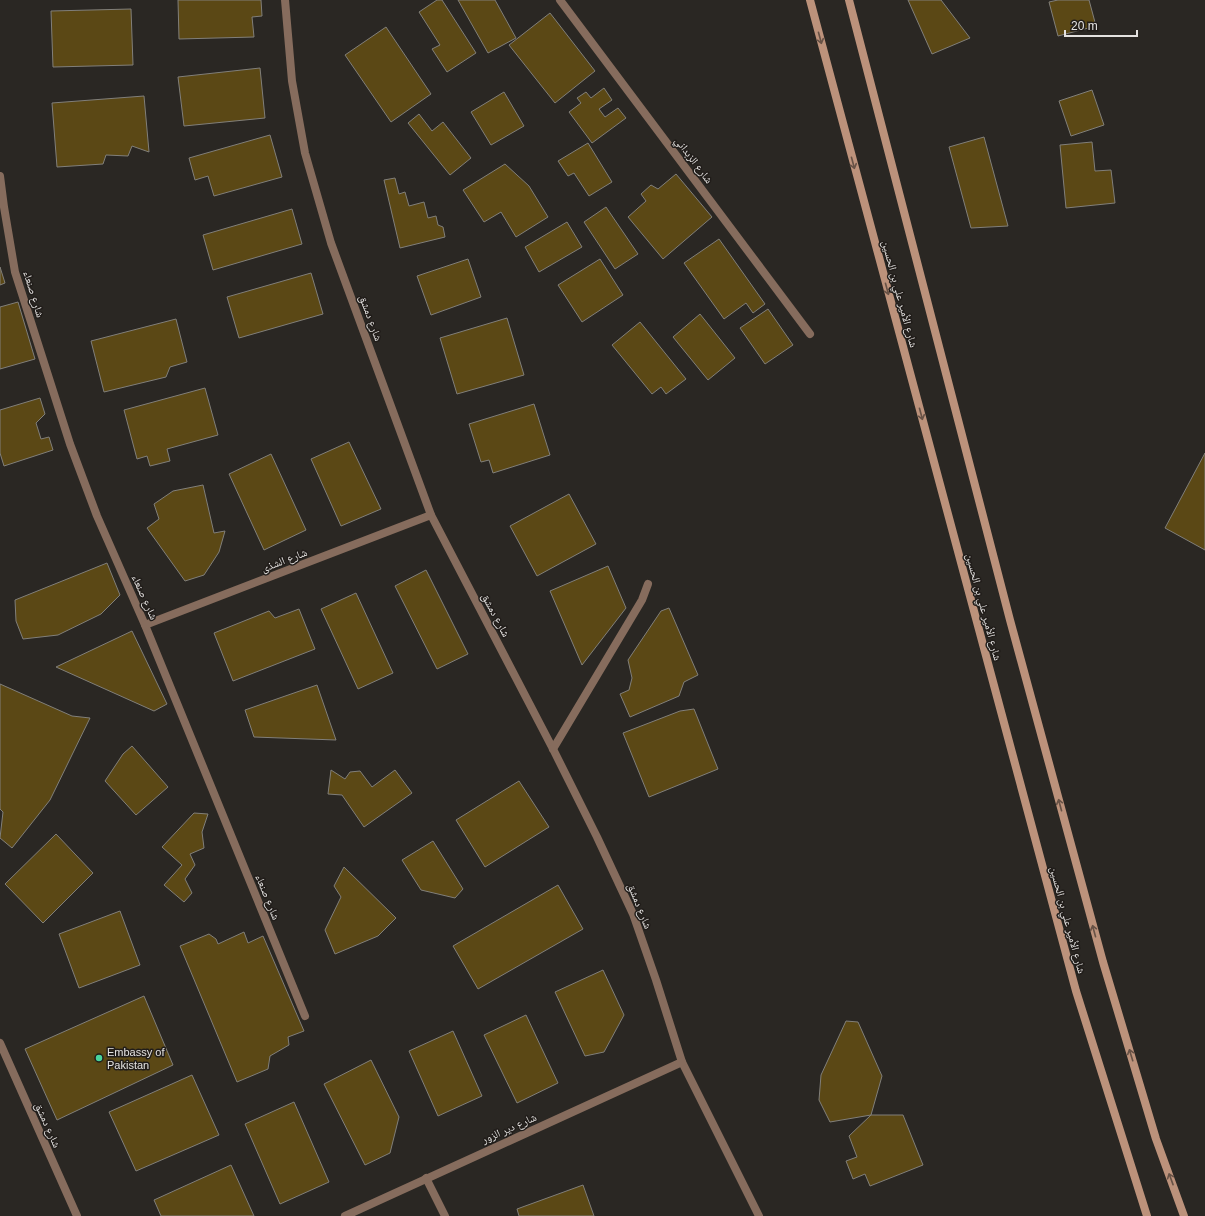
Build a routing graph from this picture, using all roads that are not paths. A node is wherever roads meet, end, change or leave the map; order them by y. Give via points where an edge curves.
1 (285, 0) edge
2 (560, 0) edge
3 (810, 0) edge
4 (849, 0) edge
5 (0, 176) edge
6 (810, 334) dead end
7 (431, 515) junction
8 (648, 584) dead end
9 (145, 625) junction
10 (553, 749) junction
11 (305, 1016) dead end
12 (0, 1043) edge
13 (682, 1062) junction
14 (426, 1178) junction
15 (77, 1216) edge
16 (345, 1216) edge
17 (445, 1216) edge
18 (759, 1216) edge
19 (1147, 1216) edge
20 (1184, 1216) edge

1 - 7 street, شارع دمشق via 292,81 306,153 331,243
2 - 6 street, شارع الزبداني
3 -> 19 main road, شارع الأمير علي بن الحسين via 1076,991
20 -> 4 main road, شارع الأمير علي بن الحسين via 1156,1139 1100,954 1010,620
5 - 9 street, شارع صنعاء via 15,272 65,429 97,516
7 - 9 street, شارع الشذى
7 - 10 street, شارع دمشق
8 - 10 street via 642,600
9 - 11 street, شارع صنعاء
10 - 13 street, شارع دمشق via 633,914
12 - 15 street, شارع دمشق
13 - 14 street, شارع دير الزور
13 - 18 street, شارع دمشق
14 - 16 street, شارع دير الزور
14 - 17 street

